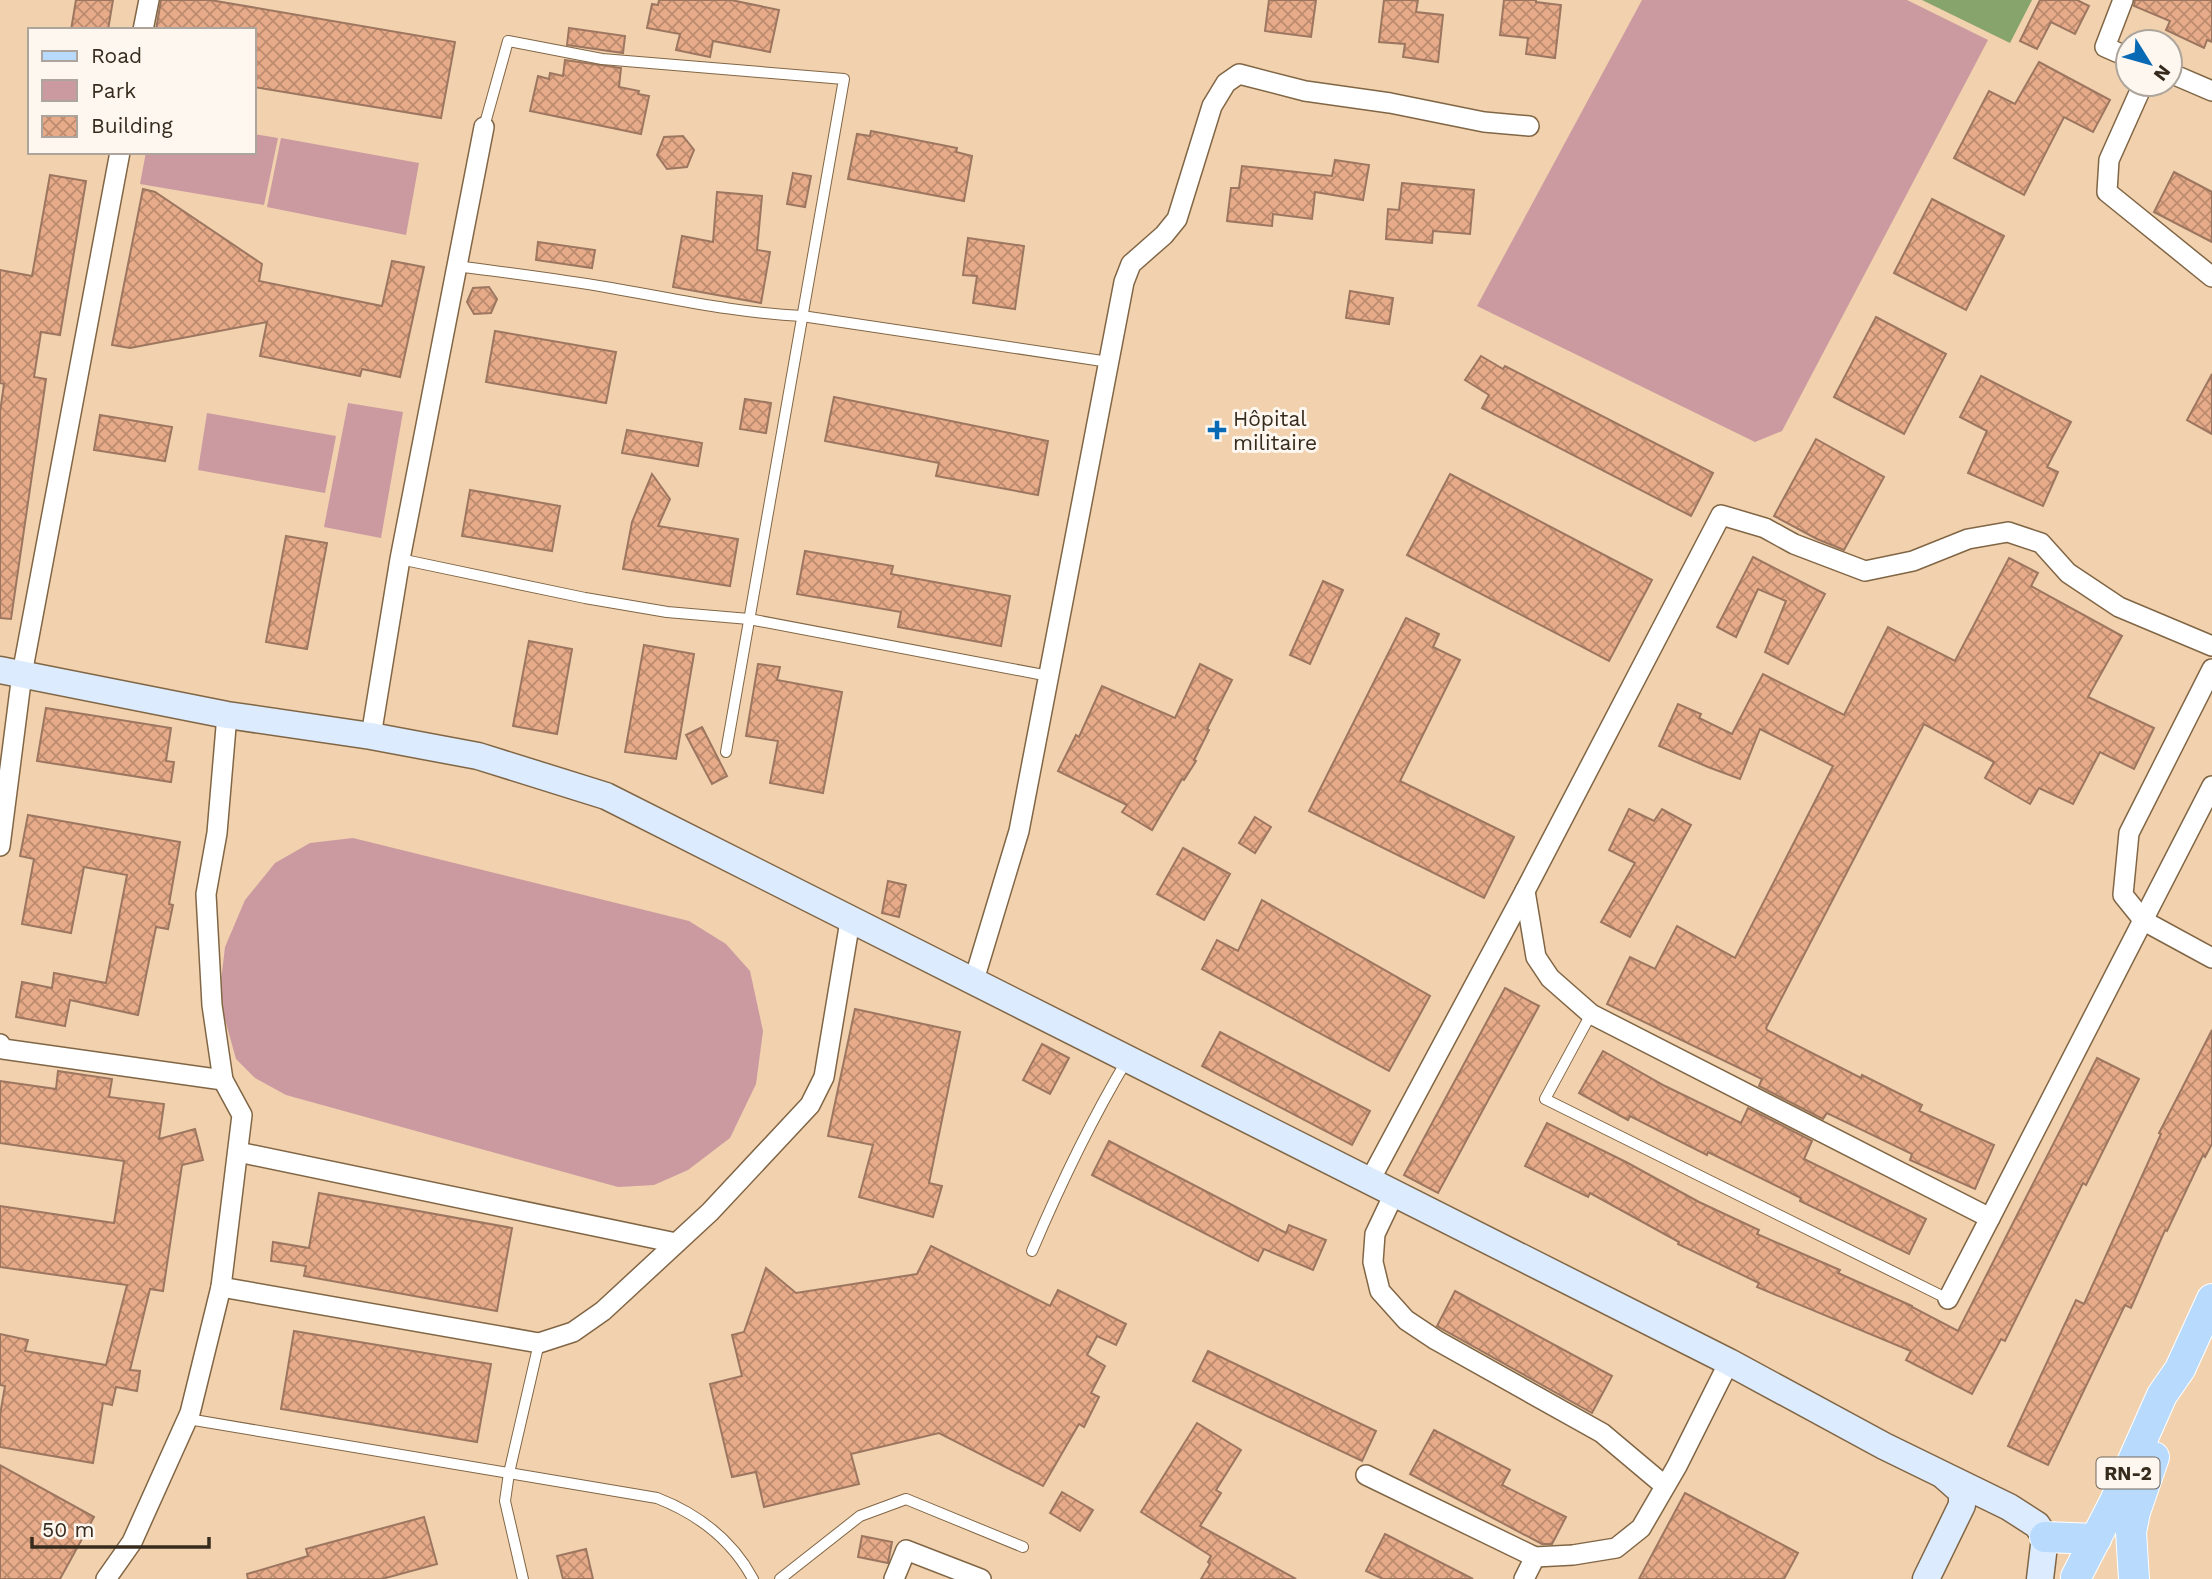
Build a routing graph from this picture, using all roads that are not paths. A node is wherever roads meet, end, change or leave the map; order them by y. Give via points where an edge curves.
1 (149, 0) edge
2 (2123, 0) edge
3 (143, 28) edge
4 (2114, 51) edge
5 (2184, 79) edge
6 (2212, 91) edge
7 (2137, 98) edge
8 (1529, 126) dead end
9 (485, 127) joint
10 (120, 154) edge
11 (457, 266) junction
12 (2212, 277) edge
13 (802, 316) junction
14 (1109, 362) junction
15 (400, 559) junction
16 (749, 619) junction
17 (2212, 646) edge
18 (2212, 669) edge
19 (11, 672) edge
20 (1049, 676) junction
21 (227, 715) junction
22 (371, 736) junction
23 (726, 752) dead end
24 (2212, 786) edge
25 (0, 846) edge
26 (1525, 891) junction
27 (850, 921) junction
28 (2144, 921) junction
29 (2212, 958) edge
30 (974, 980) junction
31 (1591, 1014) junction
32 (0, 1044) edge
33 (1127, 1059) junction
34 (223, 1080) junction
35 (238, 1152) junction
36 (1369, 1182) junction
37 (1394, 1194) junction
38 (1990, 1218) junction
39 (676, 1243) junction
40 (1032, 1251) dead end
41 (221, 1287) junction
42 (1948, 1299) joint
43 (2212, 1299) edge
44 (539, 1343) junction
45 (1729, 1362) junction
46 (2180, 1369) junction
47 (188, 1419) junction
48 (509, 1473) junction
49 (1366, 1475) dead end
50 (1944, 1475) junction
51 (1665, 1486) junction
52 (2045, 1537) junction
53 (2096, 1539) junction
54 (1023, 1547) dead end
55 (1535, 1557) junction
56 (2078, 1578) edge
57 (106, 1579) edge
58 (523, 1579) edge
59 (753, 1579) edge
60 (780, 1579) edge
61 (894, 1579) edge
62 (981, 1579) edge
63 (1524, 1579) edge
64 (1908, 1579) edge
65 (1926, 1579) edge
66 (2040, 1579) edge
67 (2134, 1579) edge

1 - 3 street
2 - 4 street via 2105,47
5 - 6 street
7 - 12 street via 2109,160 2107,192
8 - 14 street via 1305,91 1239,74 1226,83 1212,106 1177,219 1131,264
9 - 11 street
9 - 13 lane via 508,41 602,59 844,79
10 - 19 street
11 - 13 lane via 761,314
11 - 15 street
13 - 14 lane
13 - 16 lane
14 - 20 street
15 - 16 lane via 626,605
15 - 22 street
16 - 20 lane
16 - 23 lane
17 - 26 street via 2119,607 2068,573 2041,543 2008,532 1968,539 1913,561 1865,571 1765,528 1721,515
18 - 28 street via 2129,833 2123,895
19 - 21 street
19 - 25 street
20 - 30 street via 1019,831
21 - 22 street
21 - 34 street via 217,833 206,894 212,1005
22 - 27 street via 478,756 606,796
24 - 28 street
26 - 31 street via 1536,957 1550,978
26 - 36 street
27 - 30 street
27 - 39 street via 824,1077 810,1105
28 - 29 street
28 - 38 street
30 - 33 street
31 - 38 street
31 - 42 lane via 1545,1099
32 - 34 street via 3,1049
33 - 36 street
33 - 40 lane via 1099,1107
34 - 35 street via 242,1115
35 - 39 street
35 - 41 street
36 - 37 street
37 - 45 street
37 - 51 street via 1375,1234 1373,1262 1380,1292 1406,1320 1602,1433
38 - 42 street
39 - 44 street via 603,1311 573,1332
41 - 44 street
41 - 47 street
43 - 46 main road, RN-2
44 - 48 lane
45 - 50 street
45 - 51 street
46 - 53 main road, RN-2 via 2162,1395
46 - 67 main road, RN-2 via 2178,1398 2135,1512 2131,1532
47 - 48 lane
47 - 57 street via 132,1542
48 - 58 lane via 505,1501
48 - 59 lane via 657,1498 679,1507 720,1535
49 - 55 street
50 - 52 street via 2008,1507 2037,1525
50 - 64 street via 1952,1497
50 - 65 street via 1962,1492 1962,1505
51 - 55 street via 1641,1528 1616,1548
52 - 53 main road
52 - 66 street
53 - 56 main road, RN-2
54 - 60 lane via 906,1499 860,1516
55 - 63 street
61 - 62 street via 906,1550

